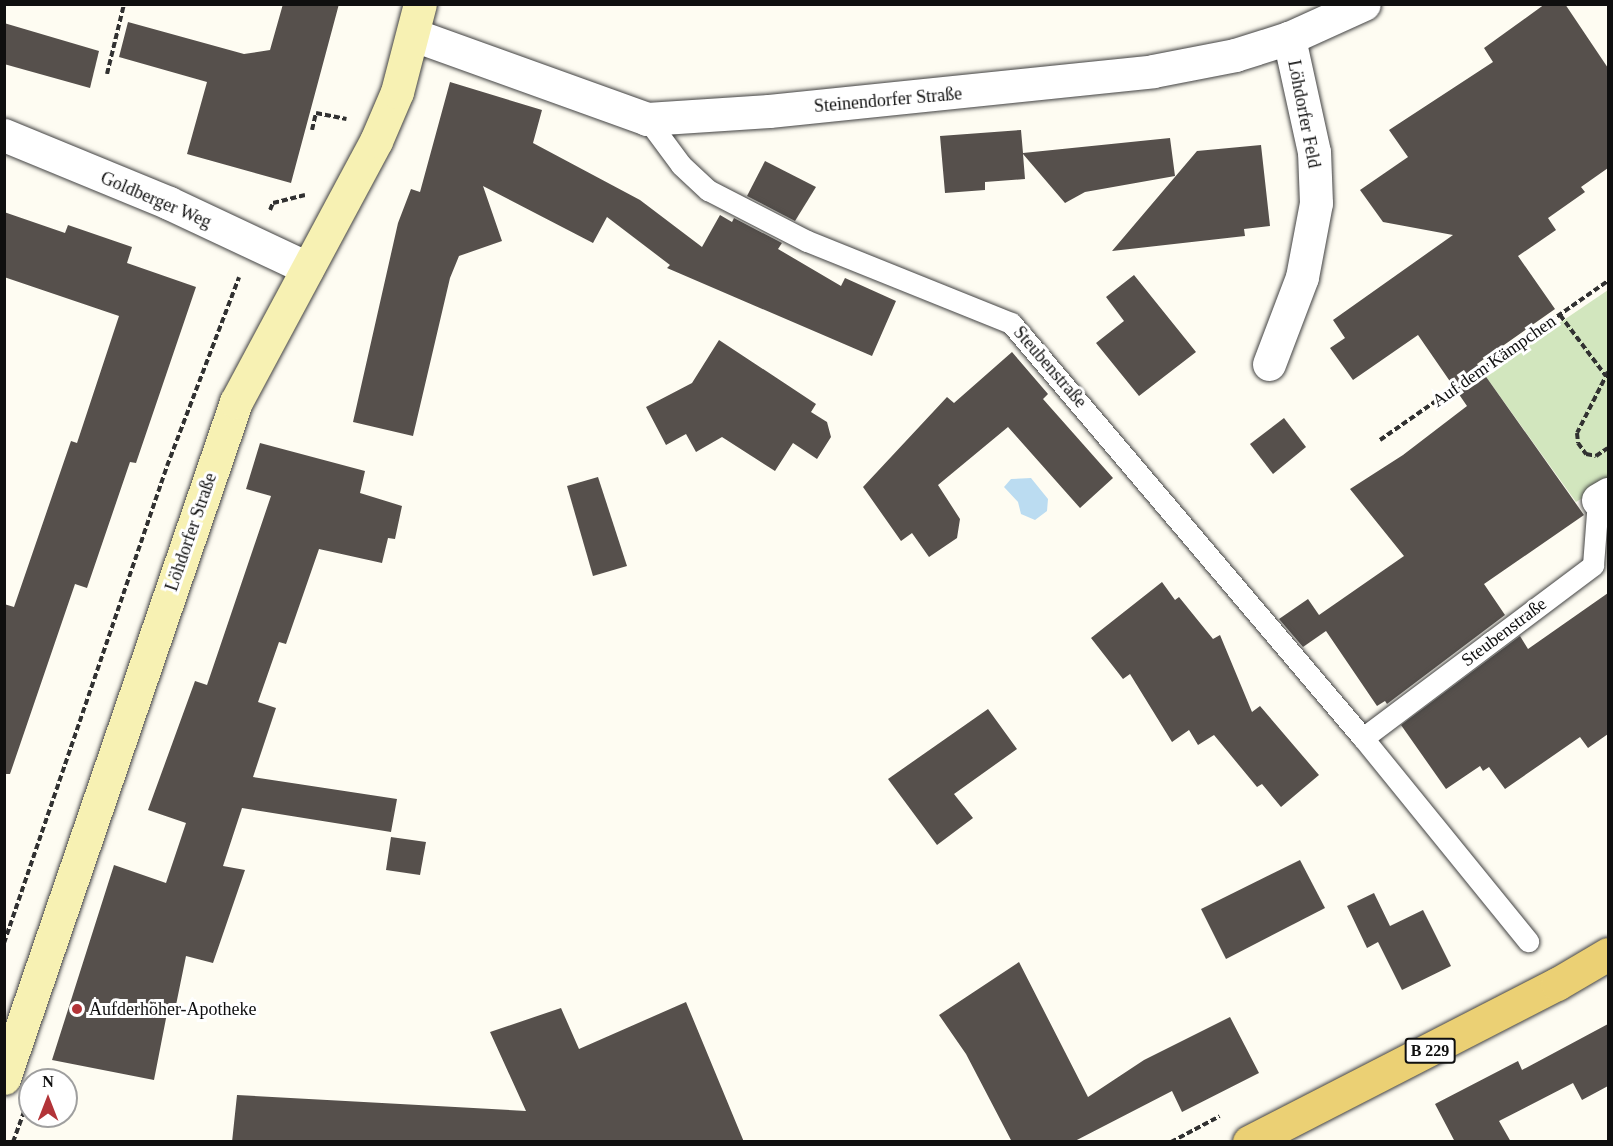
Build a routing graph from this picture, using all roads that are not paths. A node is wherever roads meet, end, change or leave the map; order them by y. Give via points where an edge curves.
1 (1364, 4) edge
2 (417, 20) edge
3 (1289, 38) junction
4 (647, 119) junction
5 (4, 135) edge
6 (307, 268) junction
7 (1269, 364) dead end
8 (1603, 497) edge
9 (1363, 738) junction
10 (1528, 940) dead end
11 (1608, 954) edge
12 (4, 1078) edge
13 (1249, 1142) edge

1 - 3 street, Steinendorfer Straße
2 - 4 street, Steinendorfer Straße
2 - 6 main road, Löhdorfer Straße via 376,141
3 - 4 street, Steinendorfer Straße via 1235,55 1075,82
3 - 7 street, Löhdorfer Feld via 1314,152 1316,203 1302,277
4 - 9 lane, Steubenstraße via 681,165 708,190 807,241 1011,323
5 - 6 street, Goldberger Weg via 169,203
6 - 12 main road, Löhdorfer Straße via 236,402
8 - 9 lane, Steubenstraße via 1593,565
9 - 10 lane, Steubenstraße
11 - 13 main road, B 229 via 1526,1001

